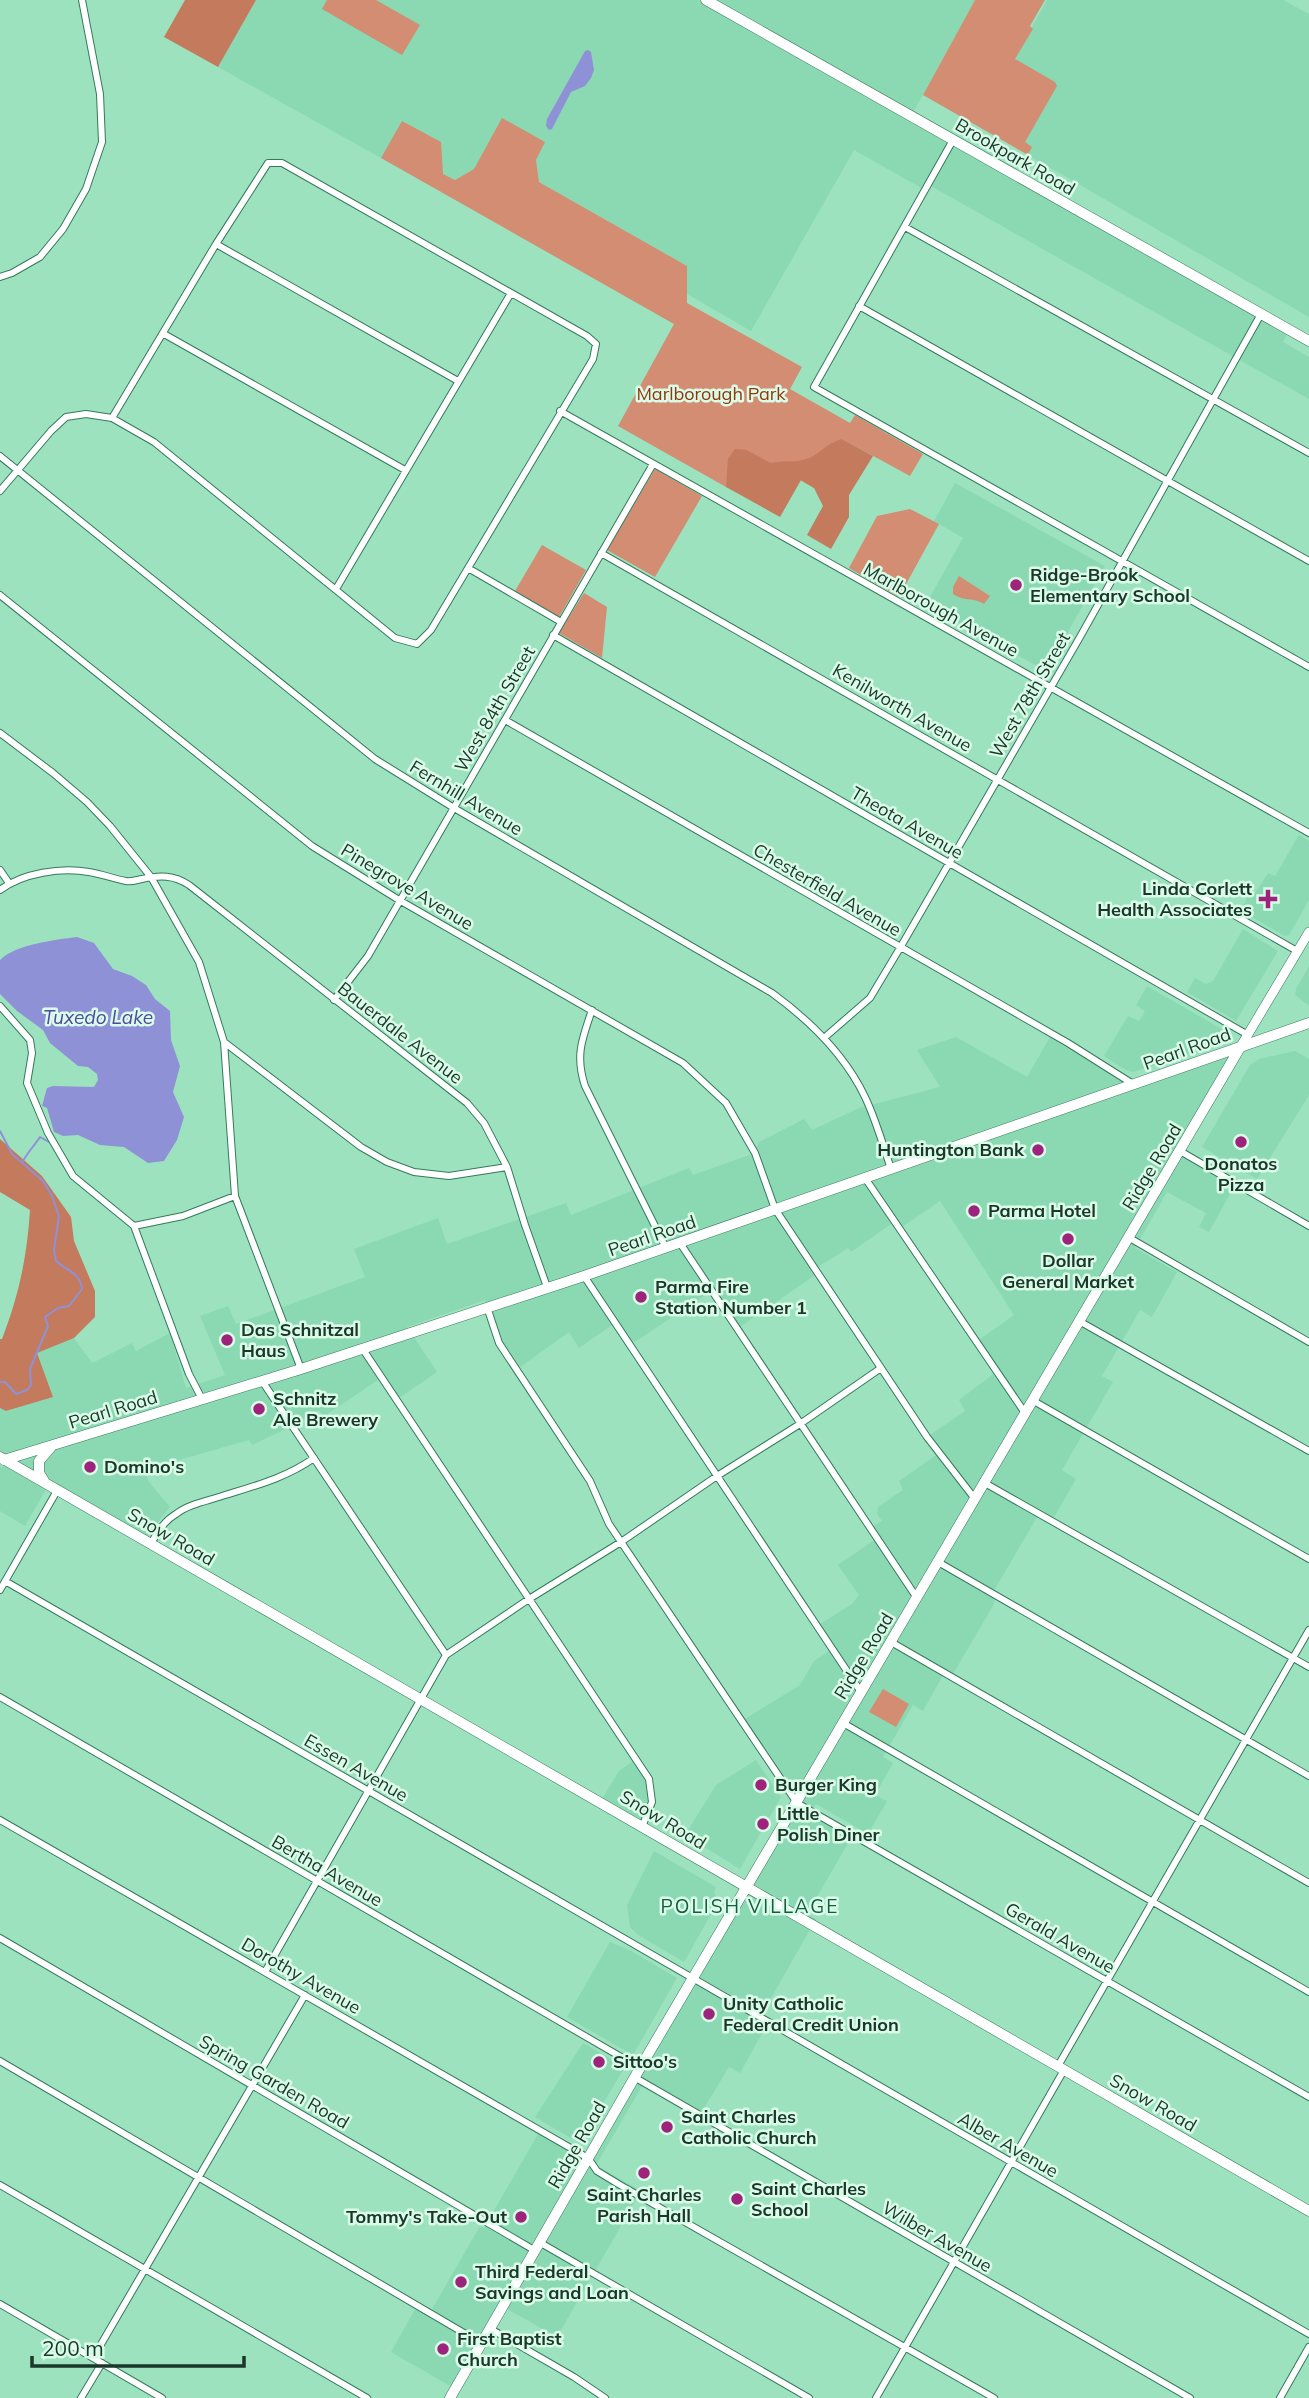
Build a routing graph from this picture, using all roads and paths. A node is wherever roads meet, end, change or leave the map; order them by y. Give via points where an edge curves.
1 (82, 0) edge
2 (706, 0) edge
3 (953, 140) junction
4 (905, 227) junction
5 (216, 244) junction
6 (0, 277) edge
7 (511, 293) junction
8 (859, 306) junction
9 (1261, 314) junction
10 (164, 334) junction
11 (1309, 341) edge
12 (458, 381) junction
13 (1213, 399) junction
14 (560, 411) junction
15 (112, 418) junction
16 (1309, 453) edge
17 (0, 456) edge
18 (653, 464) junction
19 (18, 470) junction
20 (405, 470) junction
21 (1166, 480) junction
22 (0, 491) edge
23 (601, 552) junction
24 (1122, 561) junction
25 (1309, 561) edge
26 (468, 568) junction
27 (336, 589) junction
28 (0, 595) edge
29 (561, 622) junction
30 (553, 635) junction
31 (1309, 667) edge
32 (1050, 687) junction
33 (505, 720) junction
34 (0, 733) edge
35 (997, 778) junction
36 (454, 808) junction
37 (1309, 833) edge
38 (948, 863) junction
39 (0, 870) edge
40 (151, 877) junction
41 (9, 883) junction
42 (0, 890) edge
43 (400, 900) junction
44 (1309, 932) edge
45 (900, 948) junction
46 (1297, 951) junction
47 (334, 1000) junction
48 (0, 1006) edge
49 (592, 1010) junction
50 (1309, 1023) edge
51 (1248, 1035) junction
52 (824, 1038) junction
53 (224, 1042) junction
54 (1241, 1046) junction
55 (1135, 1085) junction
56 (1180, 1151) junction
57 (507, 1167) junction
58 (891, 1169) junction
59 (865, 1178) junction
60 (235, 1196) junction
61 (775, 1209) junction
62 (134, 1226) junction
63 (1309, 1226) edge
64 (1128, 1237) junction
65 (680, 1243) junction
66 (666, 1248) junction
67 (584, 1276) junction
68 (547, 1287) junction
69 (487, 1306) junction
70 (1079, 1321) junction
71 (1309, 1342) edge
72 (361, 1348) junction
73 (881, 1368) junction
74 (301, 1369) junction
75 (261, 1380) junction
76 (202, 1399) junction
77 (1032, 1400) junction
78 (1025, 1413) junction
79 (800, 1424) junction
80 (53, 1445) junction
81 (1309, 1451) edge
82 (314, 1458) junction
83 (2, 1459) edge
84 (717, 1476) junction
85 (44, 1482) junction
86 (983, 1482) junction
87 (58, 1489) junction
88 (975, 1499) junction
89 (621, 1542) junction
90 (151, 1543) junction
91 (1309, 1559) edge
92 (938, 1562) junction
93 (5, 1581) junction
94 (0, 1591) edge
95 (917, 1598) junction
96 (529, 1599) junction
97 (1309, 1630) edge
98 (891, 1642) junction
99 (446, 1656) junction
100 (1293, 1658) junction
101 (1309, 1667) edge
102 (861, 1692) junction
103 (0, 1697) edge
104 (421, 1699) junction
105 (843, 1723) junction
106 (1247, 1740) junction
107 (1309, 1776) edge
108 (369, 1792) junction
109 (797, 1803) junction
110 (0, 1820) edge
111 (1199, 1821) junction
112 (642, 1827) junction
113 (317, 1881) junction
114 (1309, 1884) edge
115 (746, 1888) junction
116 (1153, 1902) junction
117 (0, 1938) edge
118 (265, 1972) junction
119 (694, 1979) junction
120 (1107, 1981) junction
121 (1309, 1992) edge
122 (305, 1995) junction
123 (0, 2061) edge
124 (1061, 2068) junction
125 (637, 2072) junction
126 (253, 2086) junction
127 (1309, 2097) edge
128 (587, 2158) junction
129 (1010, 2162) junction
130 (199, 2177) junction
131 (0, 2185) edge
132 (1309, 2211) edge
133 (537, 2246) junction
134 (954, 2263) junction
135 (144, 2270) junction
136 (0, 2304) edge
137 (489, 2328) junction
138 (1309, 2334) edge
139 (481, 2343) junction
140 (906, 2347) junction
141 (1309, 2347) edge
142 (93, 2358) junction
143 (102, 2363) junction
144 (81, 2398) edge
145 (162, 2398) edge
146 (366, 2398) edge
147 (450, 2398) edge
148 (605, 2398) edge
149 (809, 2398) edge
150 (876, 2398) edge
151 (994, 2398) edge
152 (1190, 2398) edge
153 (1280, 2398) edge

1 - 6 street via 100,94 102,142 86,189 63,229 40,257
2 - 3 main road, Brookpark Road
3 - 4 street
3 - 9 main road, Brookpark Road
4 - 8 street
4 - 13 street
5 - 7 street via 268,163 282,163
5 - 10 street
5 - 12 street
7 - 12 street
7 - 14 street via 596,344 593,359
8 - 21 street
8 - 24 street via 814,387
9 - 11 main road, Brookpark Road
9 - 13 street, West 78th Street
10 - 15 street
10 - 20 street
12 - 20 street
13 - 16 street
13 - 21 street, West 78th Street
14 - 18 street, Marlborough Avenue
14 - 26 street
15 - 19 street via 66,417
15 - 27 street via 154,442
17 - 19 street, Fernhill Avenue
18 - 23 street, West 84th Street
18 - 32 street, Marlborough Avenue
19 - 22 street
19 - 36 street, Fernhill Avenue via 375,759
20 - 27 street
21 - 24 street, West 78th Street
21 - 25 street
23 - 29 street, West 84th Street
23 - 35 street, Kenilworth Avenue
24 - 31 street
24 - 32 street, West 78th Street
26 - 27 street via 431,630 417,644 396,638
26 - 29 street
28 - 43 street, Pinegrove Avenue via 312,846
29 - 30 street, West 84th Street
30 - 33 street, West 84th Street
30 - 38 street, Theota Avenue
32 - 35 street, West 78th Street
32 - 37 street, Marlborough Avenue
33 - 36 street, West 84th Street
33 - 45 street, Chesterfield Avenue
34 - 40 street via 87,802
35 - 38 street, West 78th Street
35 - 46 street, Kenilworth Avenue
36 - 43 street, West 84th Street
36 - 52 street, Fernhill Avenue via 772,993
38 - 45 street, West 78th Street
38 - 51 street, Theota Avenue
39 - 41 street
40 - 41 street, Bauerdale Avenue via 129,882 70,870
40 - 47 street, Bauerdale Avenue via 182,880
40 - 53 street via 199,962
41 - 42 street
43 - 47 street, West 84th Street via 368,956
43 - 49 street, Pinegrove Avenue
44 - 46 main road, Ridge Road
45 - 52 street, West 78th Street via 870,998
45 - 55 street, Chesterfield Avenue
46 - 51 main road, Ridge Road
47 - 57 street, Bauerdale Avenue via 467,1102
48 - 62 street via 30,1040 27,1083 73,1176
49 - 61 street, Pinegrove Avenue via 683,1063 726,1103 755,1153
49 - 66 street via 578,1053 582,1078
50 - 54 main road, Pearl Road
51 - 54 main road, Ridge Road
52 - 58 street, Fernhill Avenue via 865,1097
53 - 57 street via 387,1162 414,1172 449,1176
53 - 60 street
54 - 55 main road, Pearl Road
54 - 56 main road, Ridge Road
55 - 58 main road, Pearl Road
56 - 63 street
56 - 64 main road, Ridge Road
57 - 68 street, Bauerdale Avenue
58 - 59 main road, Pearl Road
59 - 61 main road, Pearl Road
59 - 78 street
60 - 62 street via 183,1216
60 - 74 street
61 - 65 main road, Pearl Road
61 - 73 street, Pinegrove Avenue
62 - 76 street
64 - 70 main road, Ridge Road
64 - 71 street
65 - 66 main road, Pearl Road
65 - 79 street
66 - 67 main road, Pearl Road
67 - 68 main road, Pearl Road
67 - 84 street
68 - 69 main road, Pearl Road
69 - 72 main road, Pearl Road
69 - 89 street via 499,1343 590,1481
70 - 77 main road, Ridge Road
70 - 81 street
72 - 74 main road, Pearl Road
72 - 96 street
73 - 79 street
73 - 88 street, Pinegrove Avenue
74 - 75 main road, Pearl Road
75 - 76 main road, Pearl Road
75 - 82 street
76 - 80 main road, Pearl Road
77 - 78 main road, Ridge Road
77 - 91 street
78 - 86 main road, Ridge Road
79 - 84 street
79 - 95 street
80 - 83 main road, Pearl Road
80 - 85 main road via 39,1461
82 - 90 street via 273,1480 177,1512
82 - 99 street
83 - 85 main road, Snow Road
84 - 89 street
84 - 102 street
85 - 87 main road, Snow Road
86 - 88 main road, Ridge Road
86 - 100 street
87 - 90 main road, Snow Road
87 - 93 street
88 - 92 main road, Ridge Road
89 - 96 street
89 - 109 street
90 - 104 main road, Snow Road
92 - 95 main road, Ridge Road
92 - 106 street
93 - 94 street
93 - 108 street, Essen Avenue
95 - 98 main road, Ridge Road
96 - 99 street
96 - 112 street via 649,1779 652,1801
97 - 100 street
98 - 102 main road, Ridge Road
98 - 111 street
99 - 104 street
100 - 101 street
100 - 106 street
102 - 105 main road, Ridge Road
103 - 113 street, Bertha Avenue
104 - 108 street
104 - 112 main road, Snow Road
105 - 109 main road, Ridge Road
105 - 116 street
106 - 107 street
106 - 111 street
108 - 113 street
108 - 119 street, Essen Avenue
109 - 115 main road, Ridge Road
109 - 120 street, Gerald Avenue
110 - 118 street, Dorothy Avenue
111 - 114 street
111 - 116 street
112 - 115 main road, Snow Road
113 - 118 street
113 - 125 street, Bertha Avenue
115 - 119 main road, Ridge Road
115 - 124 main road, Snow Road
116 - 120 street
116 - 121 street
117 - 126 street, Spring Garden Road
118 - 122 street, Dorothy Avenue
119 - 125 main road, Ridge Road
119 - 129 street, Alber Avenue
120 - 124 street
120 - 127 street, Gerald Avenue
122 - 126 street
122 - 128 street, Dorothy Avenue
123 - 130 street
124 - 129 street
124 - 132 main road, Snow Road
125 - 128 main road, Ridge Road
125 - 134 street, Wilber Avenue
126 - 130 street
126 - 133 street, Spring Garden Road
128 - 133 main road, Ridge Road
128 - 140 street, Dorothy Avenue via 597,2171
129 - 134 street
129 - 138 street, Alber Avenue
130 - 135 street
130 - 139 street
131 - 135 street
133 - 137 main road, Ridge Road
133 - 149 street, Spring Garden Road
134 - 140 street
134 - 152 street, Wilber Avenue
135 - 142 street
135 - 146 street
136 - 142 street
137 - 139 main road, Ridge Road
137 - 148 street
139 - 147 main road, Ridge Road
140 - 150 street
140 - 151 street, Dorothy Avenue
141 - 153 street
142 - 143 street
143 - 144 street
143 - 145 street

